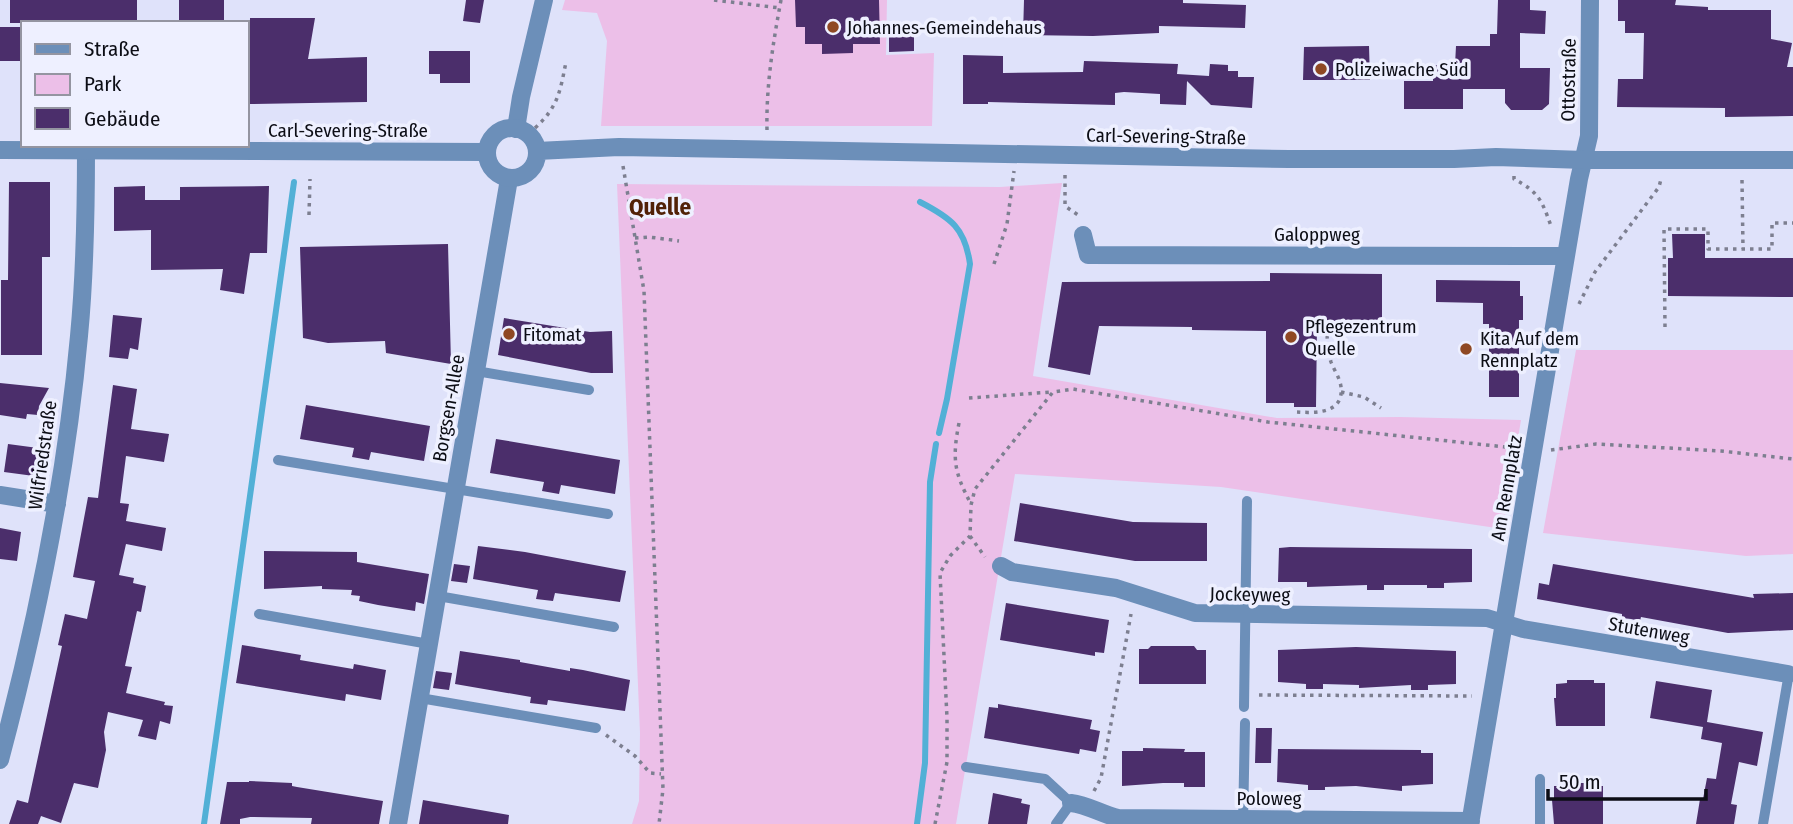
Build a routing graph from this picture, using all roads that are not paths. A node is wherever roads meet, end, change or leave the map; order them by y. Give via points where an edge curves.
1 (544, 0) edge
2 (1590, 0) edge
3 (522, 131) junction
4 (0, 150) edge
5 (86, 150) junction
6 (486, 152) junction
7 (537, 152) junction
8 (1584, 160) junction
9 (1793, 160) edge
10 (509, 179) junction
11 (1083, 235) dead end
12 (1566, 256) junction
13 (476, 371) junction
14 (589, 390) dead end
15 (278, 460) dead end
16 (454, 490) junction
17 (0, 495) edge
18 (1247, 502) dead end
19 (57, 504) junction
20 (608, 514) dead end
21 (1001, 566) road end
22 (438, 596) junction
23 (259, 614) dead end
24 (1247, 616) junction
25 (1504, 623) junction
26 (614, 627) dead end
27 (429, 644) junction
28 (1791, 673) edge
29 (421, 698) junction
30 (1244, 707) dead end
31 (1245, 723) dead end
32 (596, 728) road end
33 (0, 760) edge
34 (967, 767) dead end
35 (1540, 779) dead end
36 (1079, 804) junction
37 (1243, 822) edge
38 (1470, 822) edge
39 (398, 824) edge
40 (1056, 824) edge
41 (1540, 824) edge
42 (1763, 824) edge

1 - 3 street via 521,97
2 - 8 street, Ottostraße via 1589,136
3 - 6 street via 499,131
3 - 7 street
4 - 5 street, Carl-Severing-Straße
5 - 6 street, Carl-Severing-Straße
5 - 19 street, Wilfriedstraße via 79,335
6 - 10 street via 495,173
7 - 8 street, Carl-Severing-Straße via 619,147
7 - 10 street via 529,172
8 - 9 street, Carl-Severing-Straße
8 - 12 street, Am Rennplatz
10 - 13 street, Borgsen-Allee
11 - 12 street, Galoppweg via 1088,255
12 - 25 street, Am Rennplatz
13 - 14 lane
13 - 16 street, Borgsen-Allee
15 - 16 lane
16 - 20 lane
16 - 22 street, Borgsen-Allee
17 - 19 street
18 - 24 lane
19 - 33 street, Wilfriedstraße via 38,606
21 - 24 street, Jockeyweg via 1012,572 1116,589 1195,613
22 - 26 lane
22 - 27 street, Borgsen-Allee
23 - 27 lane
24 - 25 street, Jockeyweg via 1487,618
24 - 30 lane
25 - 28 street, Stutenweg
25 - 38 street, Am Rennplatz
27 - 29 street, Borgsen-Allee
28 - 42 lane, Stutenweg
29 - 32 lane
29 - 39 street, Borgsen-Allee
31 - 37 lane
34 - 36 lane via 1045,779
35 - 41 lane
36 - 37 street, Poloweg via 1118,818
36 - 40 lane
37 - 38 street, Poloweg

